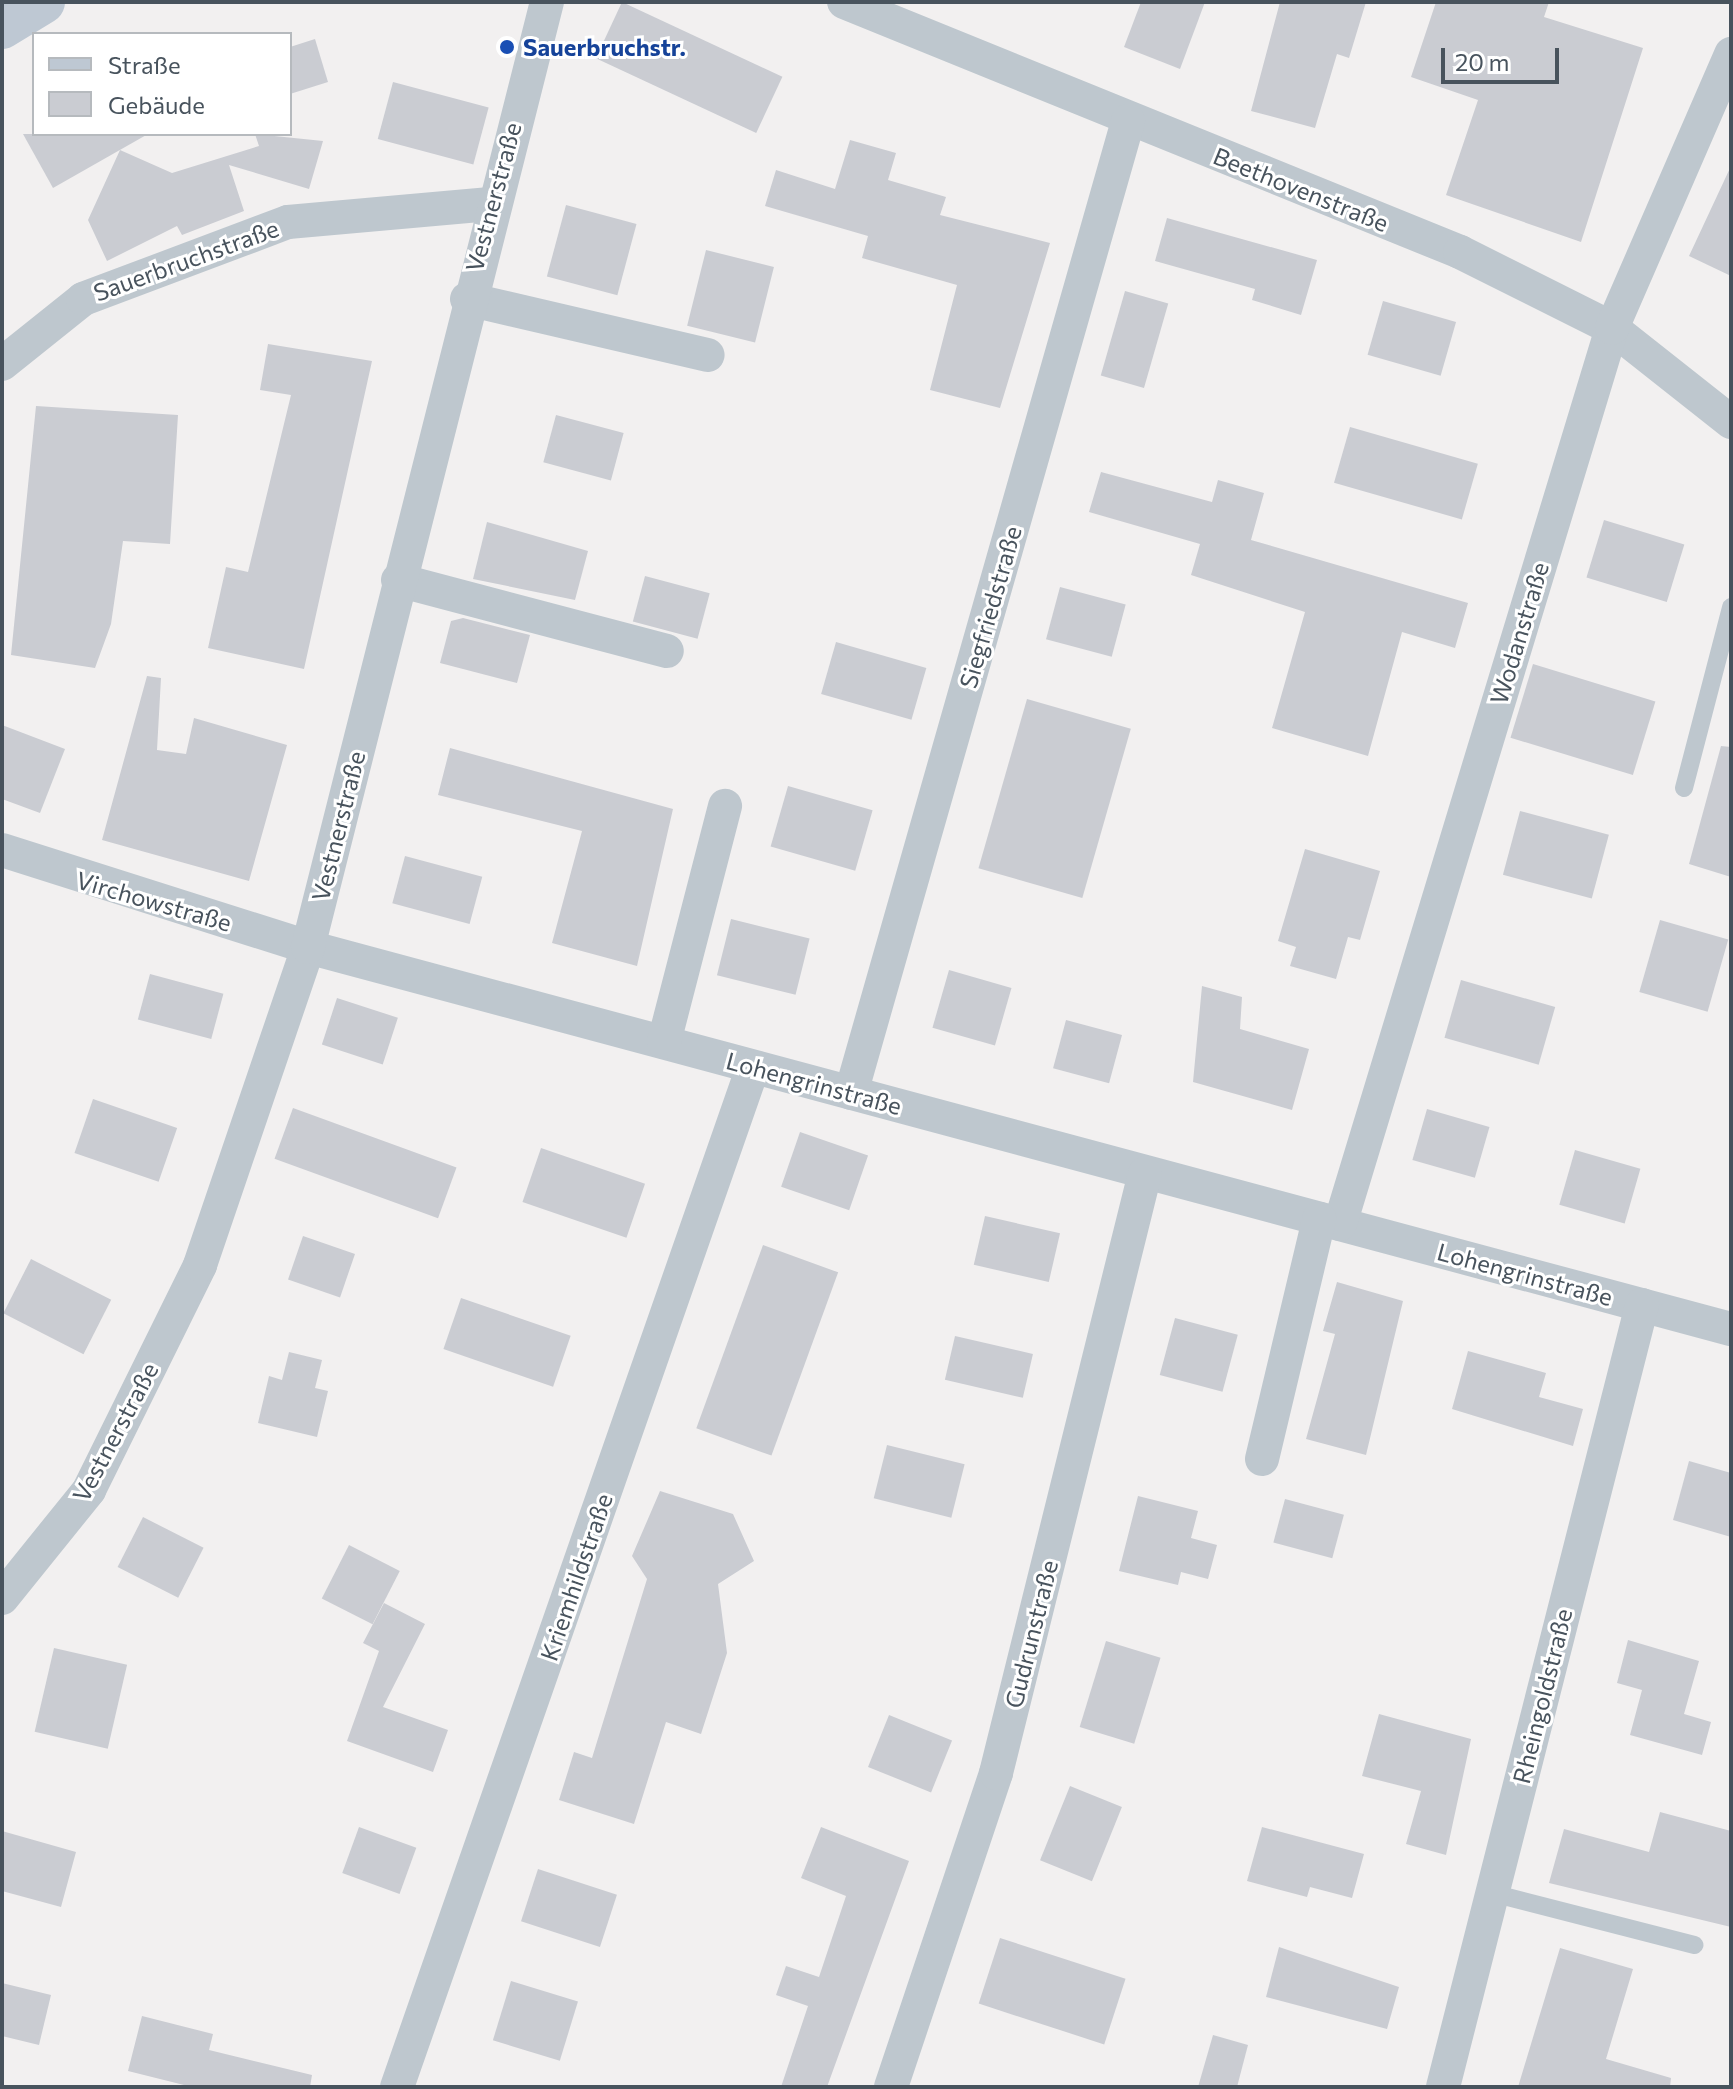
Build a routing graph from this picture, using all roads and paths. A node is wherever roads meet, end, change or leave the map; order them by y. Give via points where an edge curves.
1 (43, 2) edge
2 (547, 2) edge
3 (844, 2) edge
4 (2, 27) edge
5 (1731, 54) edge
6 (1128, 121) junction
7 (490, 204) junction
8 (467, 299) junction
9 (1612, 328) junction
10 (708, 355) dead end
11 (2, 364) edge
12 (1731, 422) edge
13 (398, 580) junction
14 (1731, 607) edge
15 (667, 651) dead end
16 (1684, 788) dead end
17 (725, 806) dead end
18 (2, 850) edge
19 (308, 947) junction
20 (664, 1042) junction
21 (753, 1067) junction
22 (851, 1093) junction
23 (1145, 1173) junction
24 (1330, 1221) junction
25 (1642, 1305) junction
26 (1731, 1329) edge
27 (1262, 1459) dead end
28 (2, 1598) edge
29 (1492, 1893) junction
30 (1694, 1945) dead end
31 (397, 2087) edge
32 (891, 2087) edge
33 (1443, 2087) edge

1 - 4 main road
2 - 7 street, Vestnerstraße
3 - 6 street, Beethovenstraße
5 - 9 street, Wodanstraße
6 - 9 street, Beethovenstraße via 1460,252
6 - 22 street, Siegfriedstraße
7 - 8 street, Vestnerstraße
7 - 11 street, Sauerbruchstraße via 288,222 83,299
8 - 10 street
8 - 13 street, Vestnerstraße
9 - 12 street, Beethovenstraße
9 - 24 street, Wodanstraße
13 - 15 street
13 - 19 street, Vestnerstraße
14 - 16 lane
17 - 20 street
18 - 19 street, Virchowstraße
19 - 20 street, Lohengrinstraße
19 - 28 street, Vestnerstraße via 200,1265 89,1490
20 - 21 street, Lohengrinstraße
21 - 22 street, Lohengrinstraße
21 - 31 street, Kriemhildstraße
22 - 23 street, Lohengrinstraße
23 - 24 street, Lohengrinstraße
23 - 32 street, Gudrunstraße via 996,1773
24 - 25 street, Lohengrinstraße
24 - 27 street
25 - 26 street, Lohengrinstraße
25 - 29 street, Rheingoldstraße
29 - 30 lane
29 - 33 street, Rheingoldstraße

